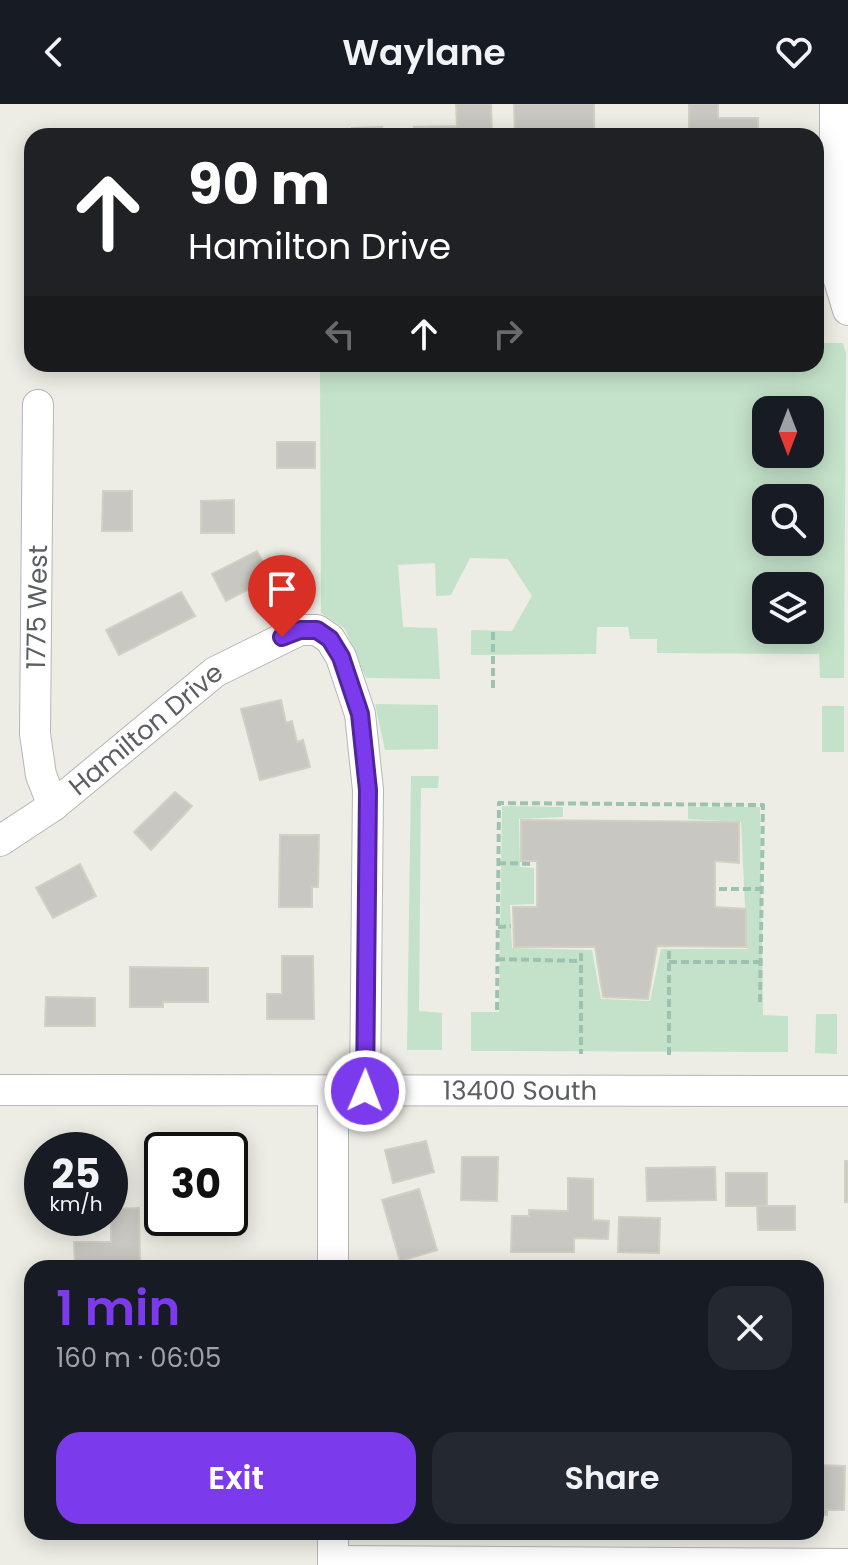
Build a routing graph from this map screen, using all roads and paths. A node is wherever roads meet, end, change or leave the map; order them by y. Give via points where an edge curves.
1 (835, 104) edge
2 (848, 310) edge
3 (38, 405) dead end
4 (493, 632) dead end
5 (493, 692) dead end
6 (53, 806) junction
7 (0, 841) edge
8 (498, 863) junction
9 (534, 864) dead end
10 (719, 889) dead end
11 (762, 889) junction
12 (511, 926) dead end
13 (498, 927) junction
14 (669, 951) dead end
15 (581, 953) dead end
16 (497, 959) junction
17 (581, 961) junction
18 (669, 962) junction
19 (761, 962) junction
20 (760, 1004) dead end
21 (497, 1010) dead end
22 (581, 1054) dead end
23 (669, 1055) dead end
24 (0, 1090) edge
25 (365, 1091) junction
26 (848, 1091) edge
27 (333, 1092) junction
28 (333, 1260) edge
29 (333, 1553) edge
30 (848, 1564) edge

1 - 2 street via 835,267
3 - 6 street, 1775 West via 35,734 41,775
4 - 5 path
6 - 7 street, Hamilton Drive
6 - 25 street, Hamilton Drive via 215,672 300,630 317,630 330,639 360,714 368,790
8 - 9 path
8 - 11 path via 499,803 763,805
8 - 13 path
10 - 11 path
11 - 19 path
12 - 13 path
13 - 16 path
14 - 18 path
15 - 17 path
16 - 17 path
16 - 21 path
17 - 22 path
18 - 19 path
18 - 23 path
19 - 20 path
24 - 27 street, 13400 South
25 - 26 street, 13400 South
25 - 27 street, 13400 South
27 - 28 street
29 - 30 street

